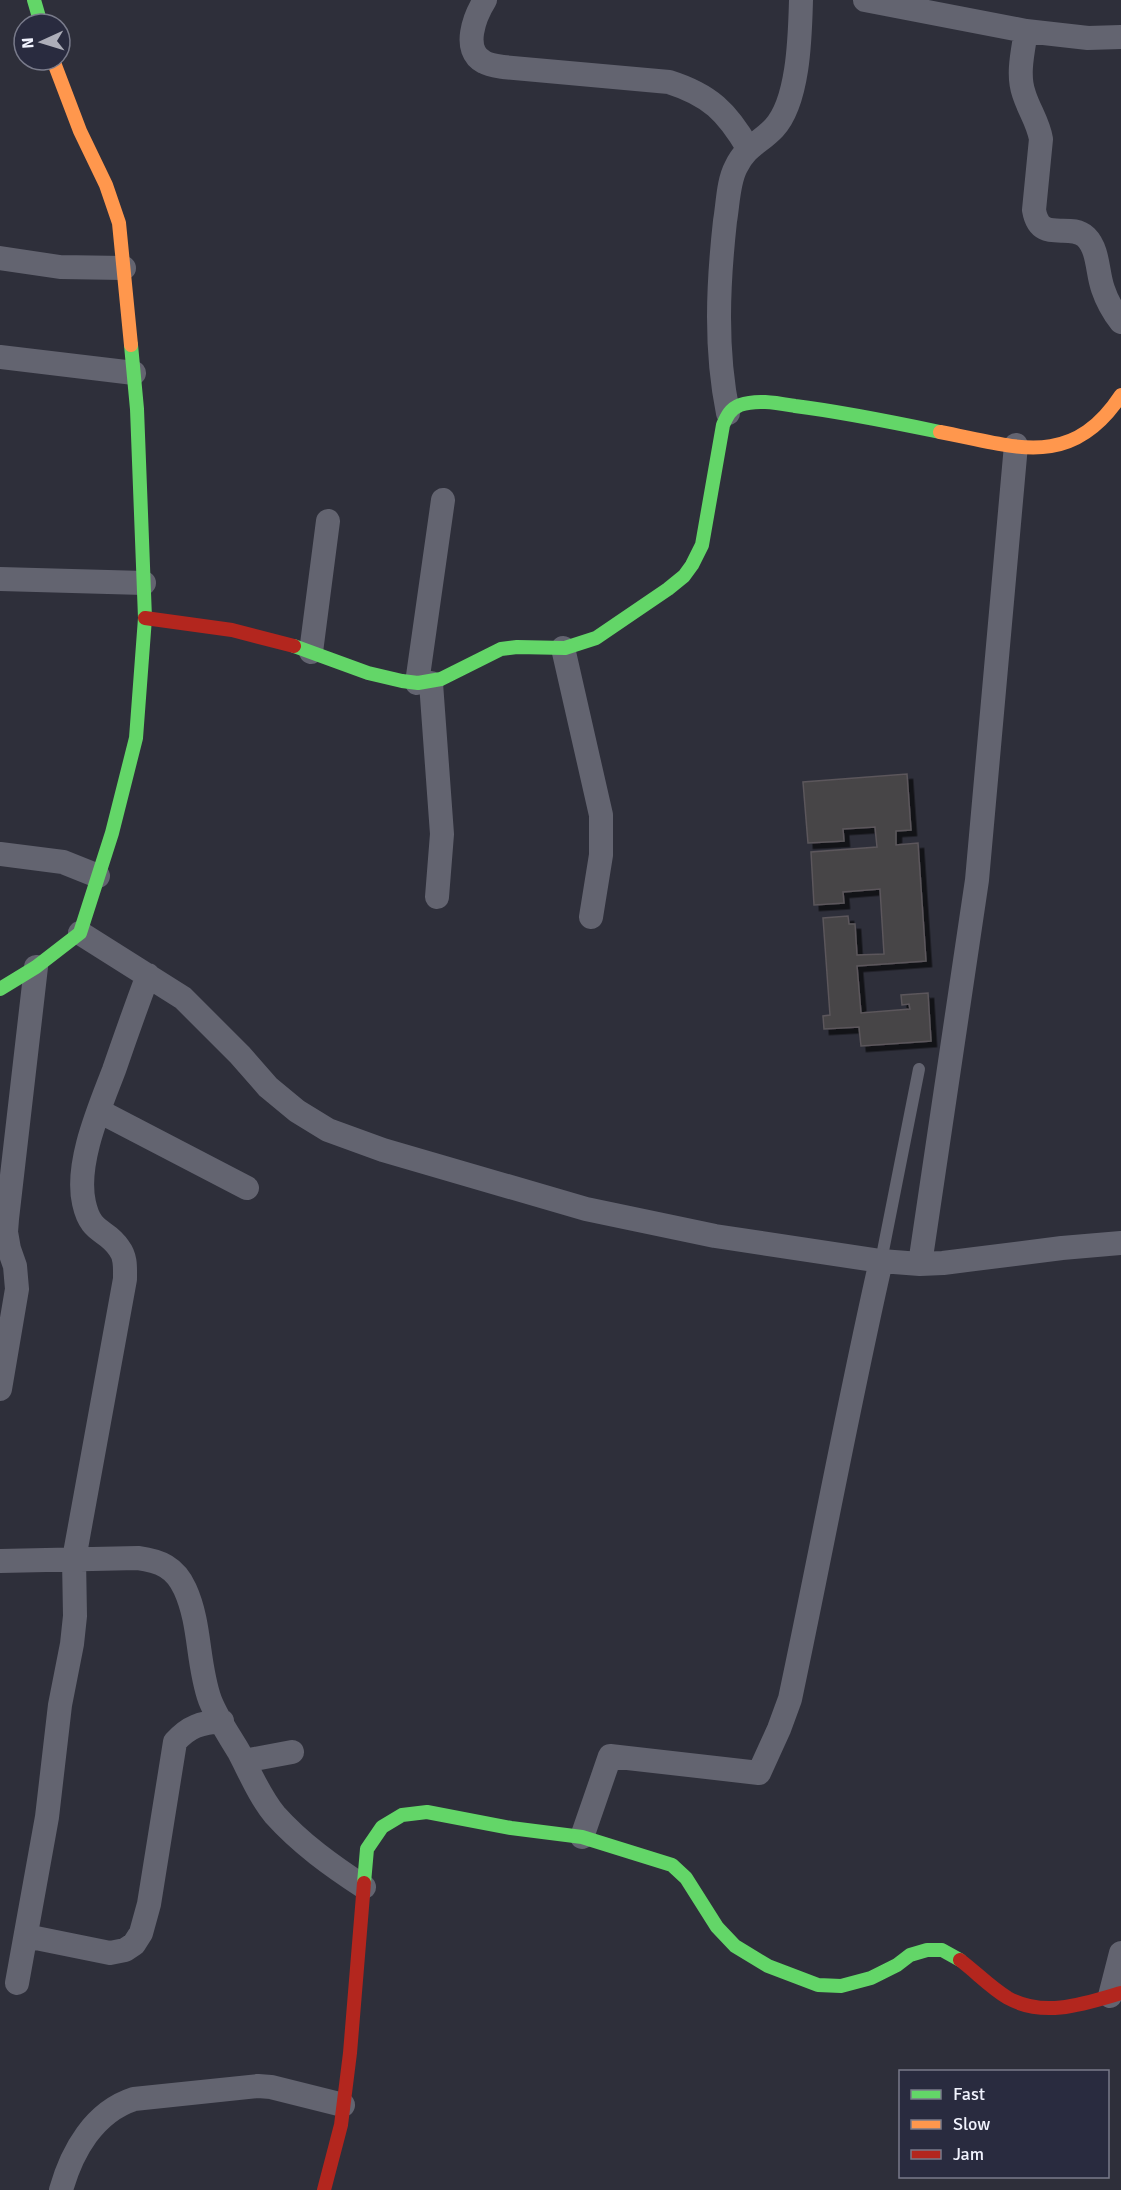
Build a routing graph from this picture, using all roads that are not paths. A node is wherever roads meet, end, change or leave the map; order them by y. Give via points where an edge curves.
1 (485, 0) edge
2 (801, 0) edge
3 (865, 0) edge
4 (1026, 31) junction
5 (1121, 37) edge
6 (58, 72) edge
7 (748, 148) junction
8 (0, 258) edge
9 (124, 268) junction
10 (1121, 322) edge
11 (0, 357) edge
12 (134, 373) junction
13 (1121, 395) edge
14 (728, 413) junction
15 (1110, 425) edge
16 (1016, 445) junction
17 (443, 500) dead end
18 (328, 521) dead end
19 (0, 579) edge
20 (144, 583) junction
21 (145, 618) junction
22 (563, 648) junction
23 (311, 652) junction
24 (424, 683) junction
25 (0, 854) edge
26 (98, 876) junction
27 (437, 897) dead end
28 (591, 917) dead end
29 (80, 933) junction
30 (36, 968) junction
31 (148, 975) junction
32 (0, 989) edge
33 (919, 1069) dead end
34 (99, 1111) junction
35 (5, 1185) edge
36 (247, 1188) dead end
37 (1121, 1243) edge
38 (881, 1261) junction
39 (920, 1264) junction
40 (8, 1298) edge
41 (0, 1384) edge
42 (74, 1559) junction
43 (0, 1561) edge
44 (222, 1721) junction
45 (292, 1752) dead end
46 (244, 1761) junction
47 (582, 1838) junction
48 (364, 1887) junction
49 (26, 1936) junction
50 (1121, 1953) edge
51 (17, 1983) dead end
52 (1115, 1995) edge
53 (343, 2105) junction
54 (61, 2190) edge
55 (324, 2190) edge

1 - 7 street via 471,34 474,52 482,62 669,82 687,88 718,108 734,124
2 - 7 street via 797,58 789,99 773,129
3 - 4 street
4 - 5 street via 1088,38
4 - 10 street via 1023,93 1041,139 1035,219 1042,227 1079,232 1087,238 1094,250 1103,290
6 - 9 street via 119,223
7 - 14 street via 735,168 721,258 719,358
8 - 9 street via 60,267
9 - 12 street
11 - 12 street
12 - 20 street
13 - 15 street via 1111,411
14 - 16 street via 737,405 753,403 808,407
14 - 22 street via 718,447 702,545 695,561 670,588 615,627 583,644
15 - 16 street via 1060,445
16 - 39 street via 977,880
17 - 24 street
18 - 23 street
19 - 20 street
20 - 21 street
21 - 23 street via 235,629
21 - 26 street via 136,738
22 - 24 street via 505,648 454,675
22 - 28 street via 601,815 601,855
23 - 24 street via 391,680
24 - 27 street via 442,834
25 - 26 street via 63,862
26 - 29 street
29 - 30 street
29 - 31 street
30 - 32 street
30 - 35 street
31 - 34 street
31 - 38 street via 183,998 268,1087 328,1130 383,1150 586,1209 715,1236
33 - 38 lane
34 - 36 street
34 - 42 street via 87,1147 83,1200 95,1229 120,1249 125,1279
35 - 40 street via 6,1232 17,1289
37 - 39 street
38 - 39 street
38 - 47 street via 790,1699 759,1773 610,1756
40 - 41 street
42 - 43 street
42 - 44 street via 138,1558 159,1561 174,1572 185,1588 210,1700
42 - 49 street via 72,1644
44 - 46 street
44 - 49 street via 192,1726 175,1742 149,1904 134,1944 110,1953
45 - 46 street
46 - 48 street via 274,1814 303,1843
47 - 48 street via 427,1812 402,1815 382,1827 367,1849
47 - 52 street via 672,1865 686,1878 717,1927 735,1946 768,1966 818,1985 841,1986 871,1978 910,1955 942,1950 1007,1997 1029,2007 1081,2005
48 - 53 street
49 - 51 street
50 - 52 street
53 - 54 street via 258,2086 134,2099 103,2115 72,2159
53 - 55 street

